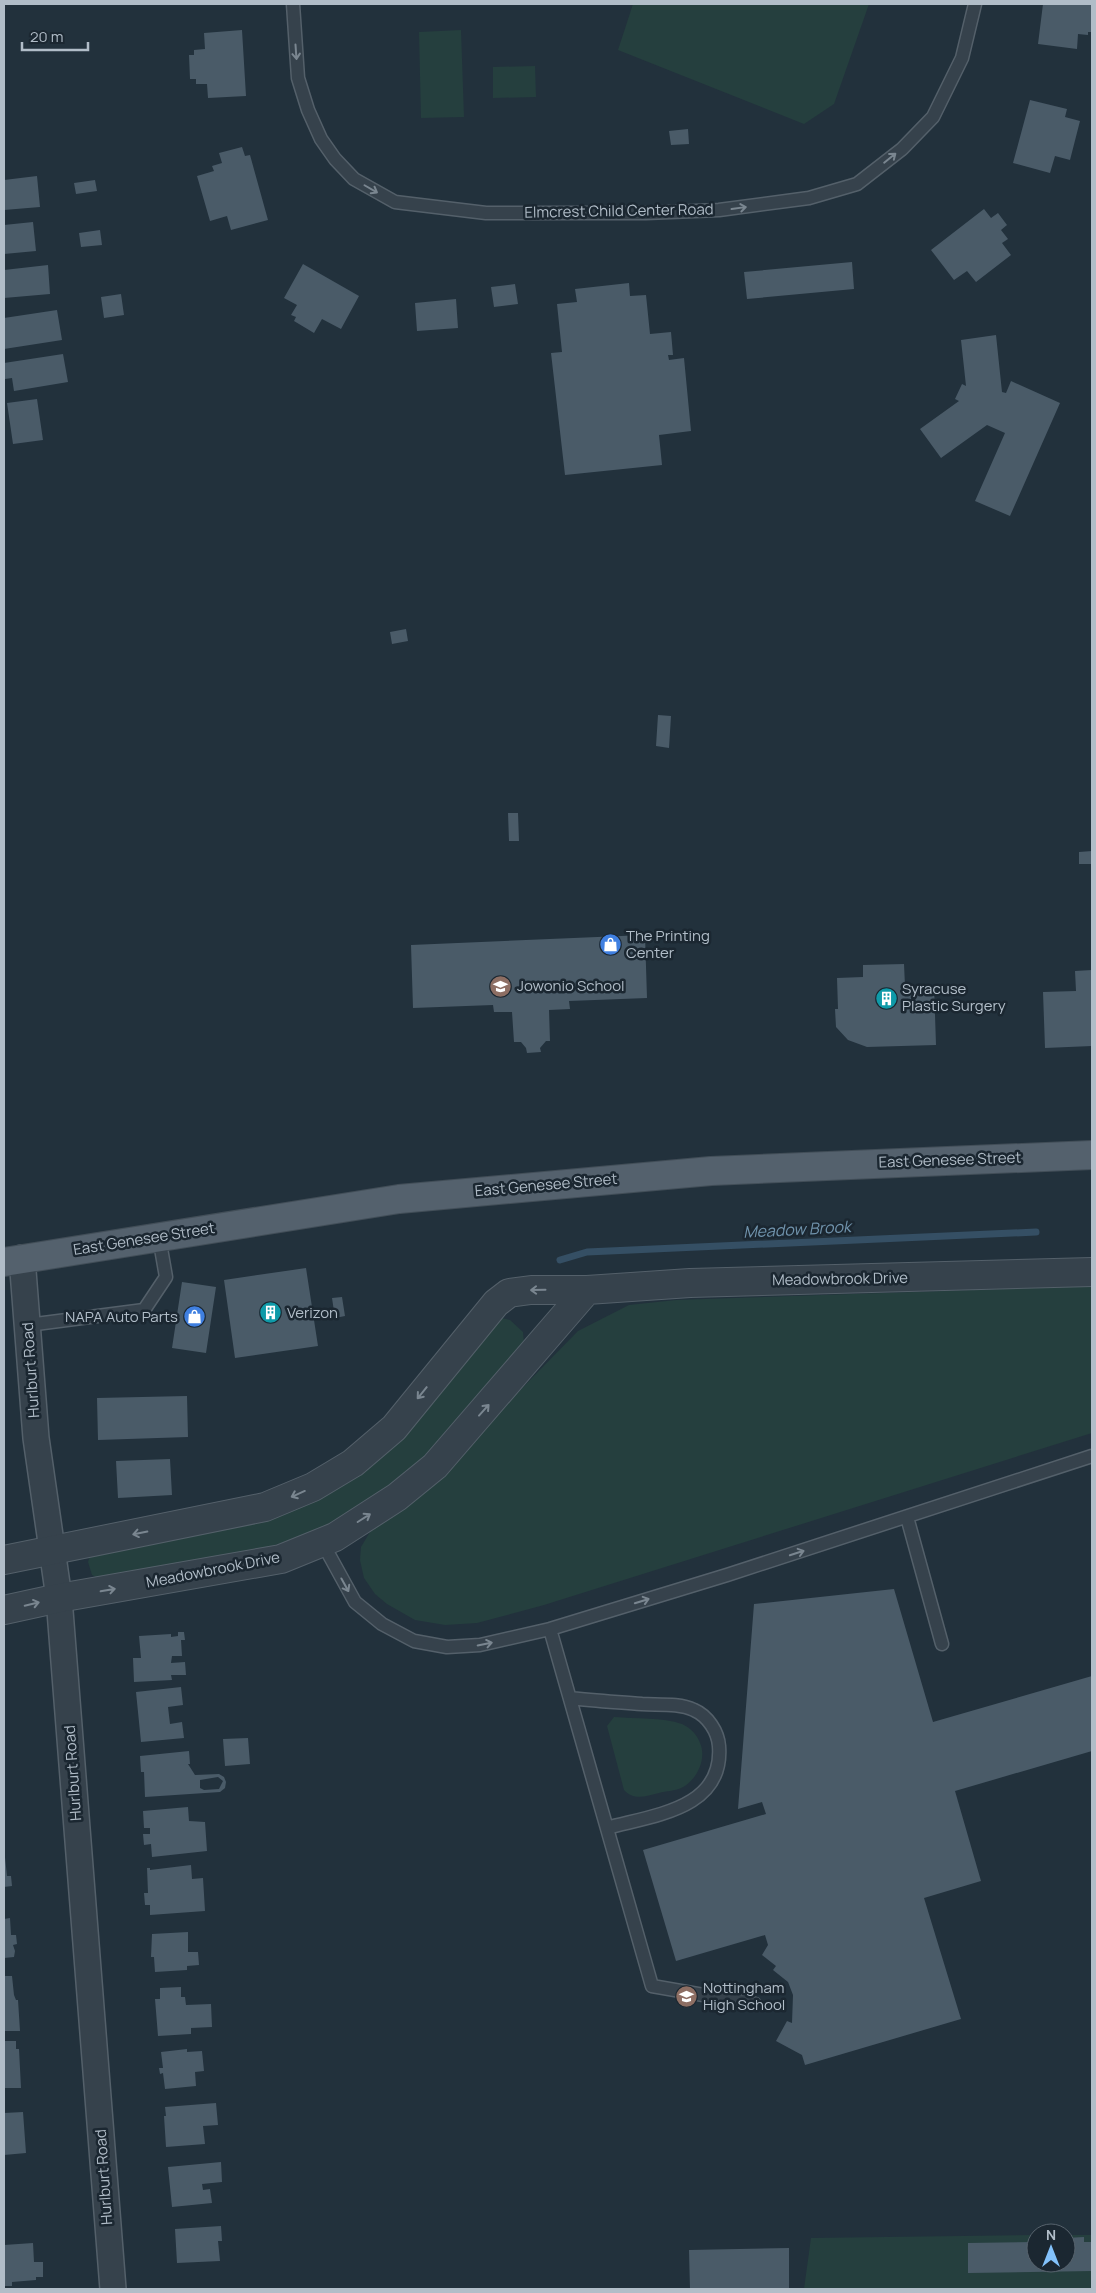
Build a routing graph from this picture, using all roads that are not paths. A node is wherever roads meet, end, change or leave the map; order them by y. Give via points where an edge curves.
1 (293, 4) edge
2 (975, 4) edge
3 (1092, 1155) edge
4 (159, 1237) junction
5 (13, 1260) edge
6 (1092, 1272) edge
7 (587, 1290) junction
8 (28, 1325) junction
9 (1092, 1456) edge
10 (907, 1517) junction
11 (322, 1542) junction
12 (52, 1551) junction
13 (4, 1560) edge
14 (60, 1598) junction
15 (4, 1610) edge
16 (550, 1629) junction
17 (942, 1644) dead end
18 (570, 1698) junction
19 (607, 1828) junction
20 (755, 2004) dead end
21 (113, 2289) edge

1 -> 2 lane, Elmcrest Child Center Road via 298,78 308,110 321,139 354,179 395,202 486,212 626,213 719,210 809,198 856,184 902,148 933,117 962,58
3 - 4 main road, East Genesee Street via 711,1171 400,1198
4 - 5 main road, East Genesee Street
4 - 8 lane via 166,1277 144,1310
5 - 8 street, Hurlburt Road
6 - 7 street, Meadowbrook Drive via 690,1283
11 -> 7 street, Meadowbrook Drive via 397,1497 435,1466
7 -> 12 street, Meadowbrook Drive via 509,1293 496,1303 394,1428 353,1463 297,1495 257,1509
8 - 12 street, Hurlburt Road via 36,1438
9 - 10 lane
16 -> 10 lane
10 - 17 lane
14 -> 11 street, Meadowbrook Drive via 280,1559
11 -> 16 lane via 355,1602 382,1624 414,1641 447,1646 480,1645
12 - 13 street, Meadowbrook Drive
12 - 14 street, Hurlburt Road
15 -> 14 street, Meadowbrook Drive
14 - 21 street, Hurlburt Road
16 - 18 lane
18 - 19 lane
18 - 19 lane via 675,1705 695,1710 708,1720 719,1737 718,1771 700,1796 670,1811
19 - 20 lane via 652,1986

